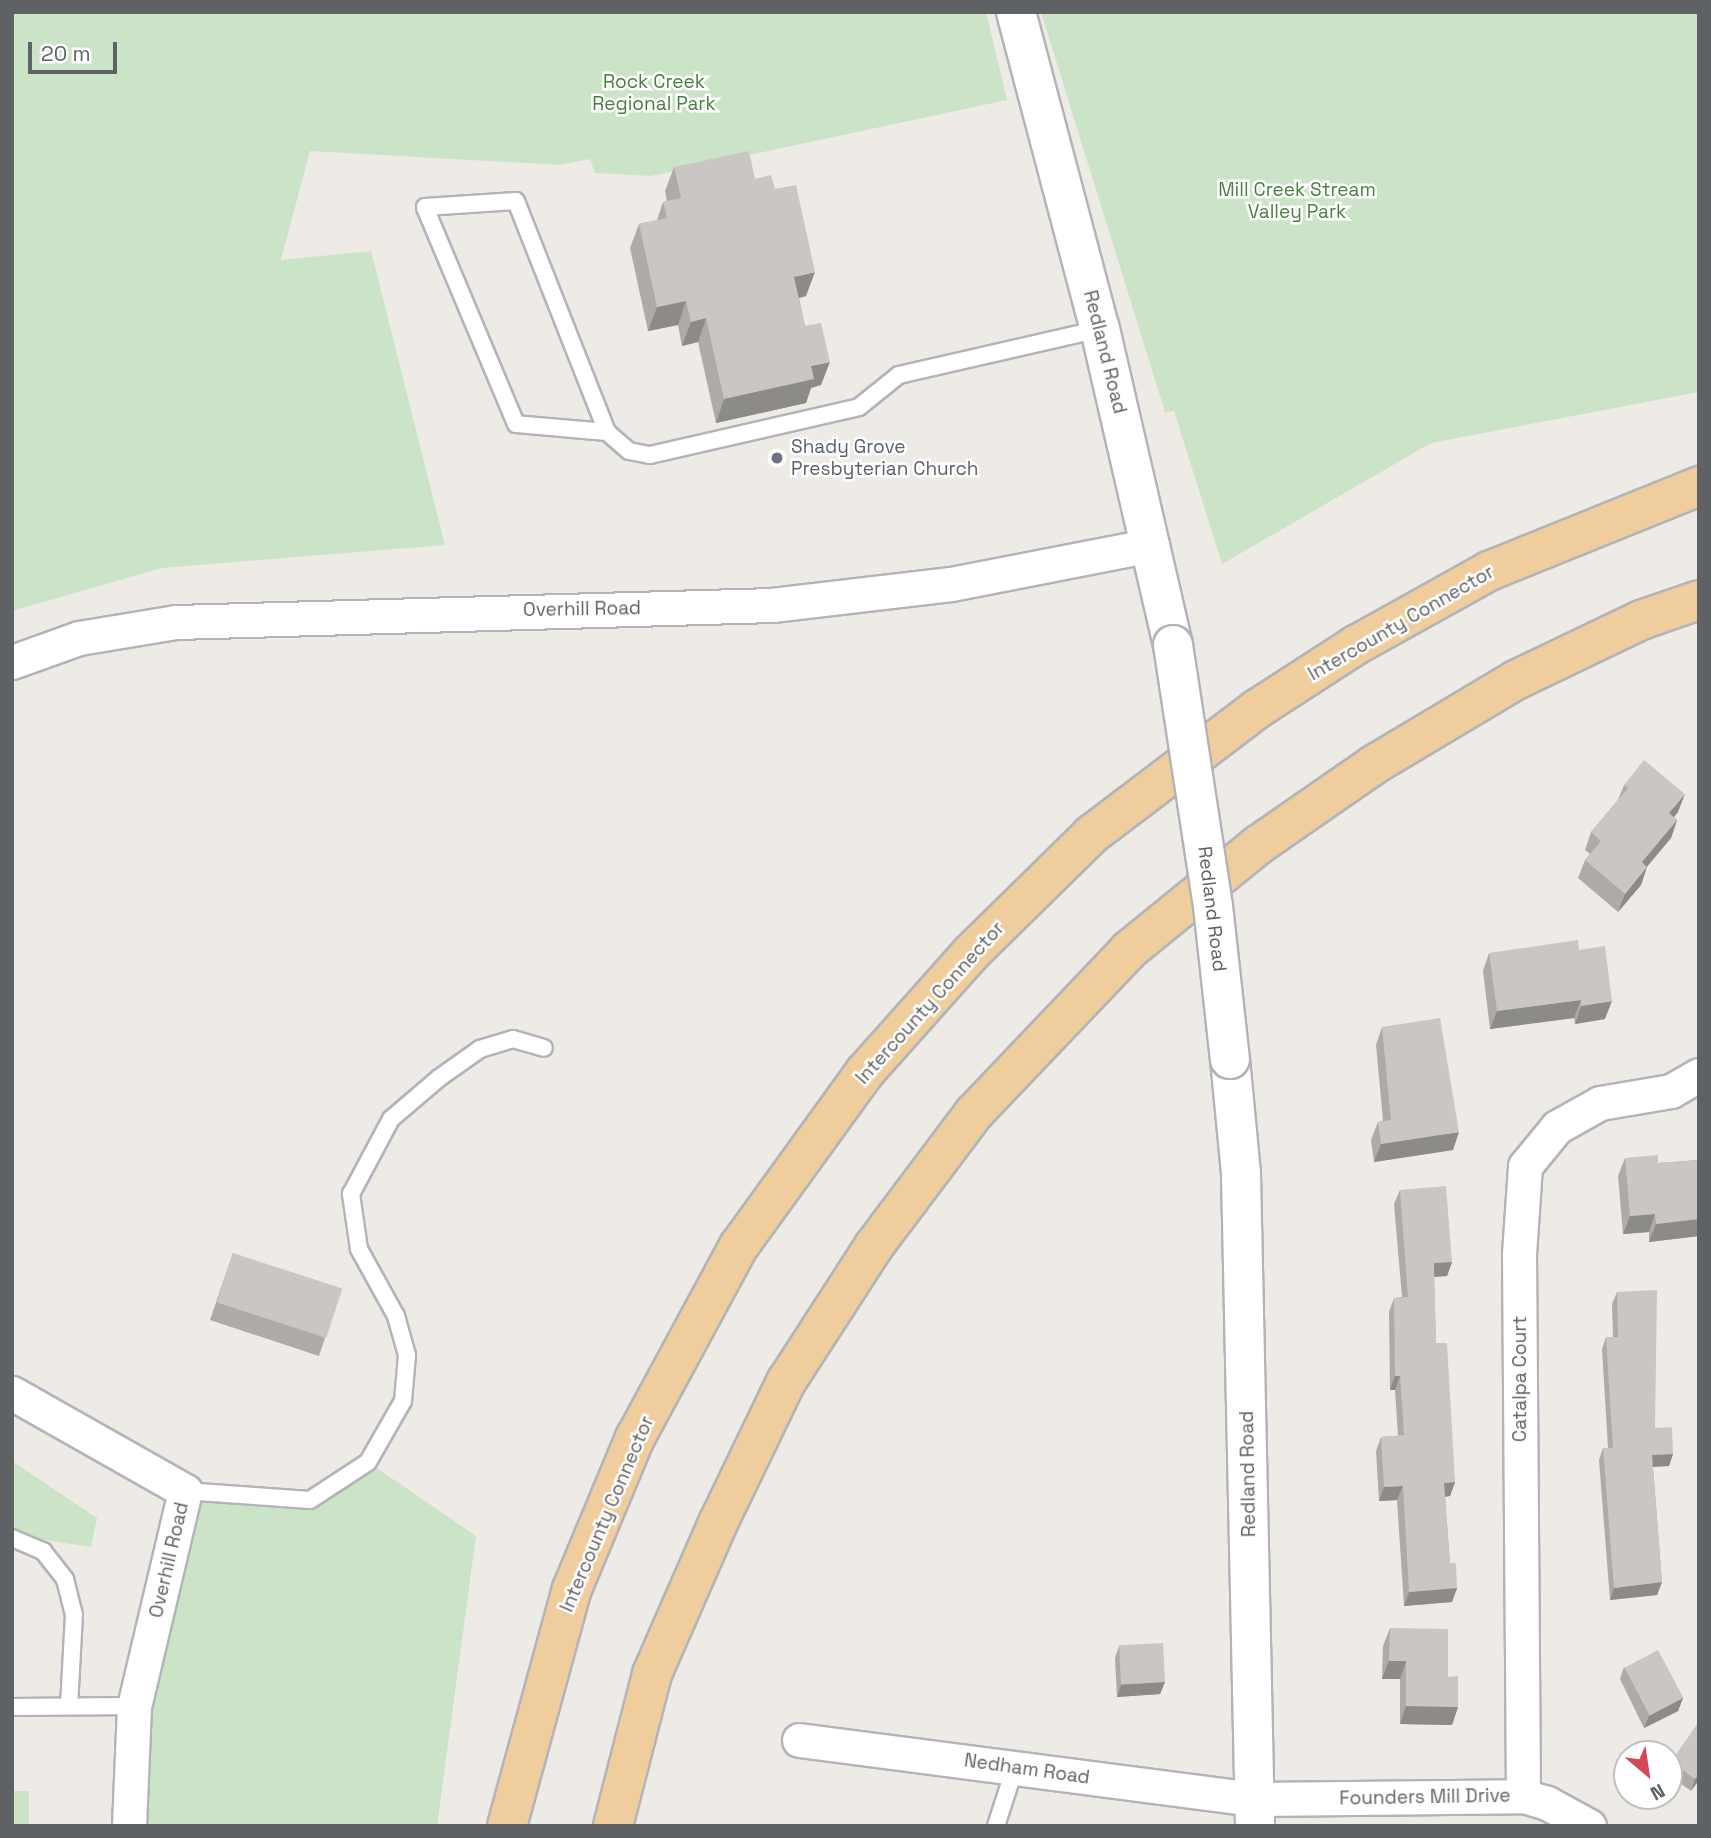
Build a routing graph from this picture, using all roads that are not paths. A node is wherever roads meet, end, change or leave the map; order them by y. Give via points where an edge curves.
1 (1016, 12) edge
2 (1100, 329) junction
3 (607, 432) junction
4 (1699, 486) edge
5 (1152, 545) junction
6 (1699, 600) edge
7 (12, 662) edge
8 (544, 1048) dead end
9 (1699, 1075) edge
10 (12, 1393) edge
11 (185, 1491) junction
12 (12, 1538) edge
13 (69, 1706) junction
14 (134, 1706) junction
15 (12, 1707) edge
16 (799, 1740) dead end
17 (1015, 1767) junction
18 (1523, 1796) junction
19 (1254, 1813) edge
20 (129, 1826) edge
21 (507, 1826) edge
22 (613, 1826) edge
23 (996, 1826) edge
24 (1589, 1826) edge

1 - 2 main road, Redland Road
2 - 3 lane via 899,375 859,407 650,455 629,451
2 - 5 main road, Redland Road
3 - 3 lane via 516,201 425,207 516,424
4 - 21 highway, Intercounty Connector via 1489,571 1356,645 1257,709 1091,835 971,953 891,1042 739,1246 635,1438 572,1589
5 - 7 street, Overhill Road via 951,584 772,606 176,622 79,638
5 - 19 main road, Redland Road, bridge via 1173,645 1213,906 1241,1174
6 - 22 highway via 1641,620 1516,680 1375,764 1258,845 1129,950 974,1113 874,1246 786,1382 652,1674
8 - 11 lane via 513,1039 480,1049 439,1078 391,1119 351,1195 359,1248 396,1316 407,1355 403,1401 368,1462 310,1500
9 - 18 street, Catalpa Court via 1671,1091 1600,1103 1557,1127 1525,1167 1519,1254
10 - 11 street, Overhill Road
11 - 14 street, Overhill Road
12 - 13 lane via 43,1551 65,1579 74,1614
13 - 14 lane
13 - 15 lane
14 - 20 street, Overhill Road
16 - 17 street, Nedham Road
17 - 19 street, Nedham Road
17 - 23 lane
18 - 19 street, Founders Mill Drive
18 - 24 street, Founders Mill Drive via 1547,1802

